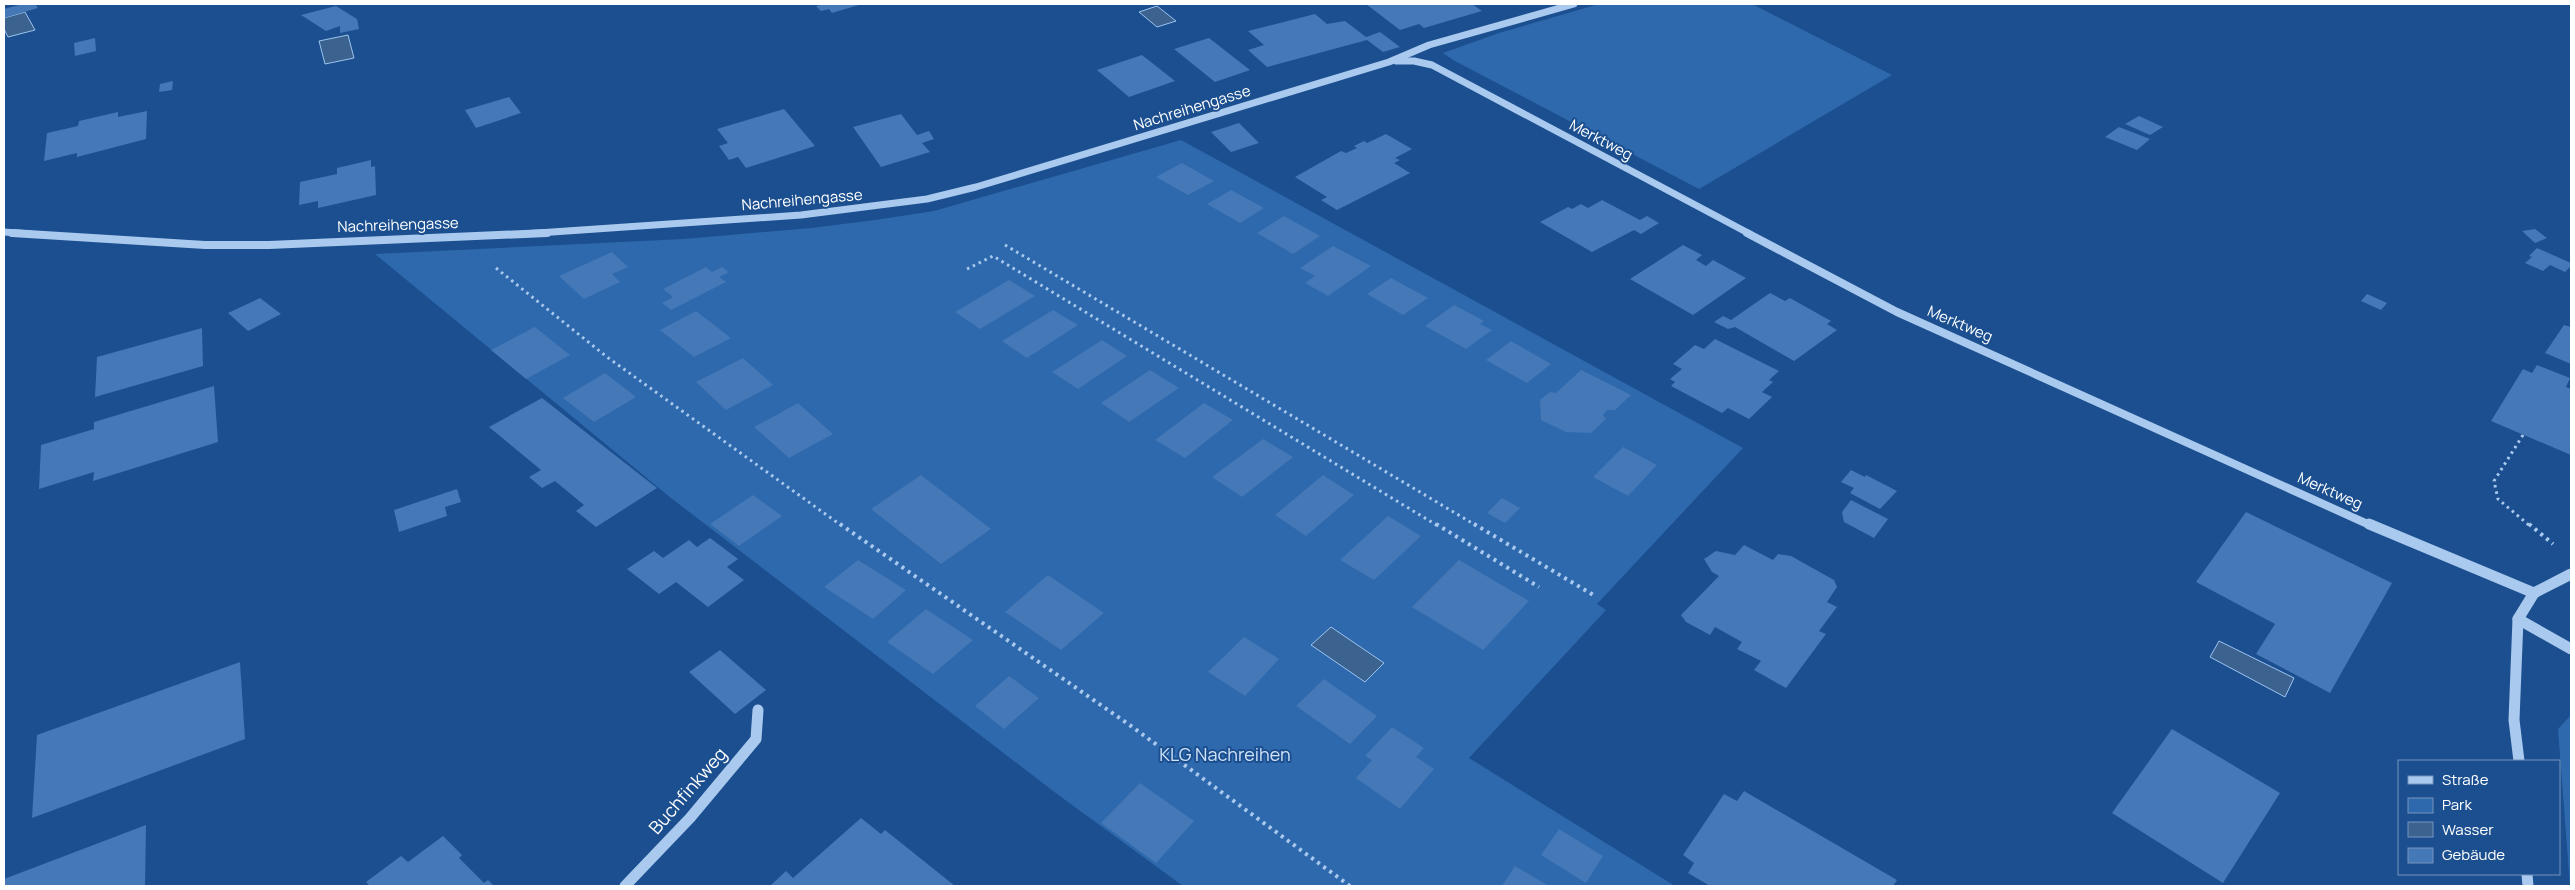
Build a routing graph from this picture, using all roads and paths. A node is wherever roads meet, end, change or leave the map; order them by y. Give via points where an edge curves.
1 (1574, 4) edge
2 (1389, 62) junction
3 (4, 232) edge
4 (457, 236) junction
5 (1006, 245) dead end
6 (967, 269) dead end
7 (2523, 435) dead end
8 (2556, 547) dead end
9 (2571, 574) edge
10 (1539, 587) dead end
11 (2534, 593) junction
12 (1595, 596) dead end
13 (2518, 619) junction
14 (2571, 649) edge
15 (758, 710) dead end
16 (2518, 760) edge
17 (625, 886) edge
18 (1350, 886) edge

1 - 2 street, Nachreihengasse via 1429,44
2 - 4 street, Nachreihengasse via 928,199 801,215
2 - 11 street, Merktweg via 1414,60 1432,65 1897,312 2373,526
3 - 4 street, Nachreihengasse via 205,245
4 - 18 path via 607,357 813,506 1131,726
5 - 12 path
6 - 10 path via 994,256
7 - 8 path via 2494,481 2498,498
9 - 11 street
11 - 13 street
13 - 14 street
13 - 16 street via 2514,720
15 - 17 street, Buchfinkweg via 756,739 690,818

